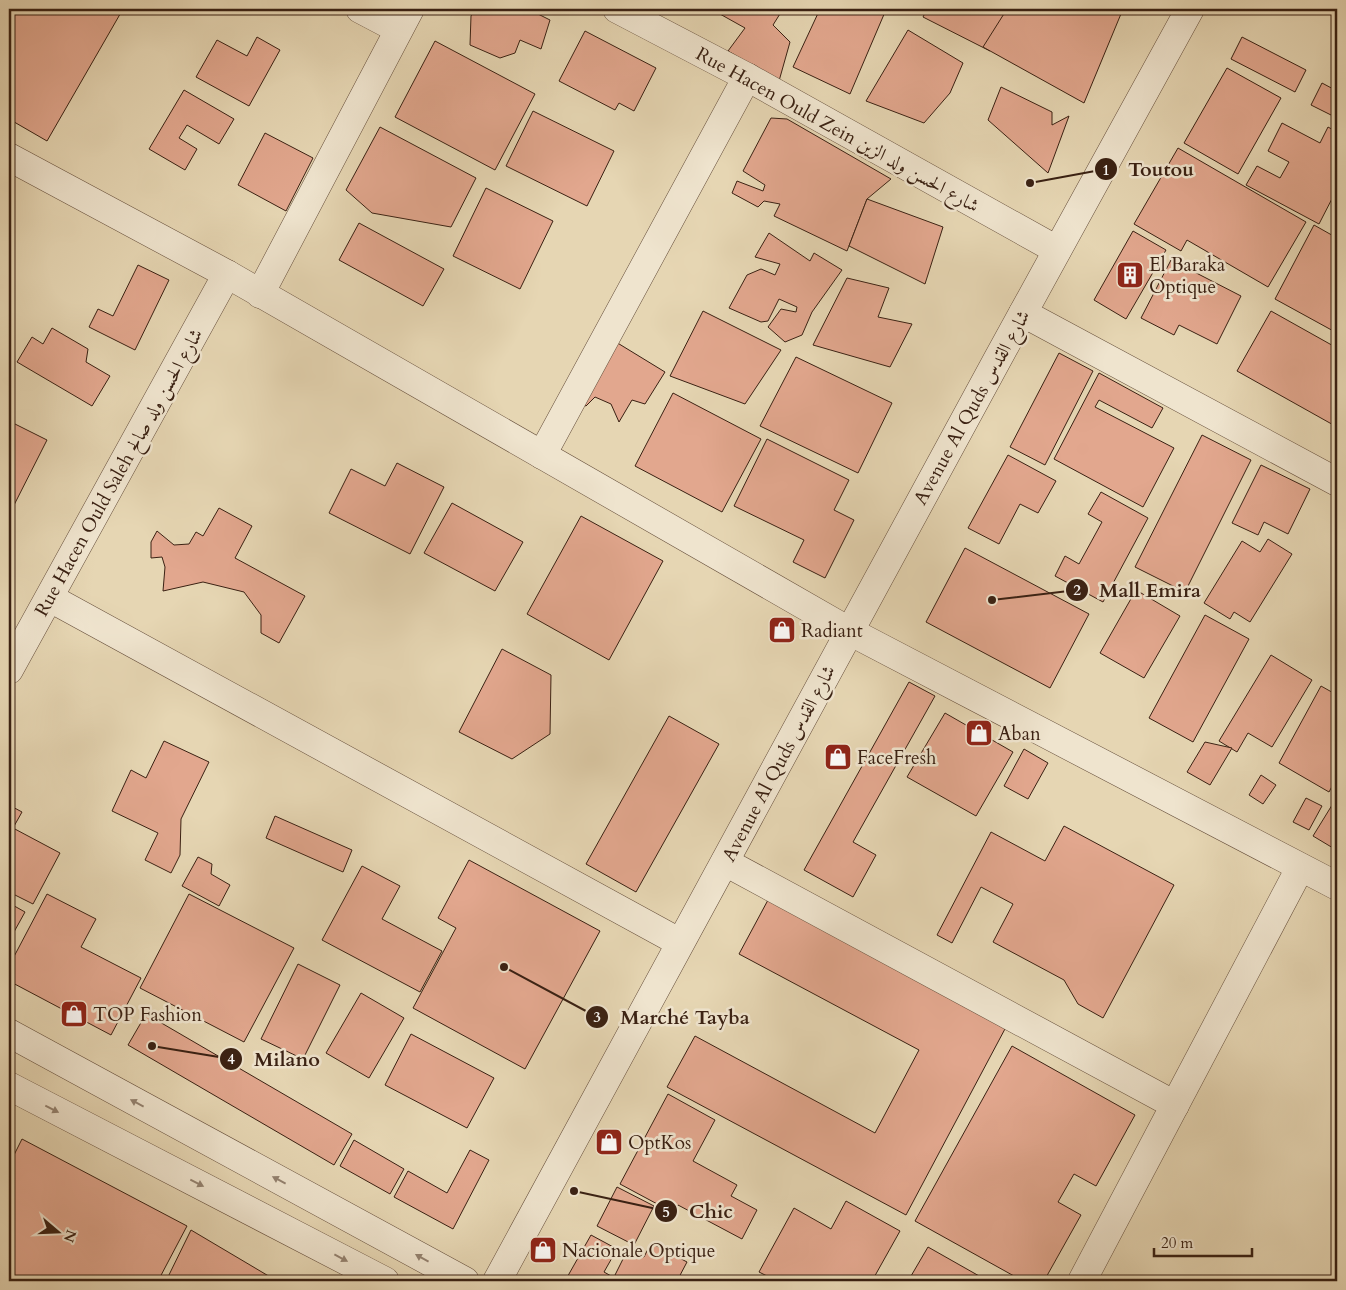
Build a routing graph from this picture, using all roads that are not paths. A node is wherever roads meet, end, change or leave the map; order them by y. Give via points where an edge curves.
1 (360, 9) edge
2 (617, 9) edge
3 (1190, 9) edge
4 (404, 19) edge
5 (747, 77) junction
6 (9, 157) edge
7 (1057, 250) junction
8 (227, 274) junction
9 (260, 294) junction
10 (1023, 313) junction
11 (542, 455) junction
12 (1337, 482) edge
13 (50, 598) junction
14 (848, 631) junction
15 (9, 670) edge
16 (725, 862) junction
17 (1300, 868) junction
18 (1337, 886) edge
19 (679, 942) junction
20 (9, 1033) edge
21 (9, 1088) edge
22 (1175, 1105) junction
23 (385, 1281) edge
24 (465, 1281) edge
25 (497, 1281) edge
26 (1082, 1281) edge

1 - 4 street
2 - 5 street, Rue Hacen Ould Zein شارع الحسن ولد الزين
3 - 7 street, Avenue Al Quds شارع القدس
4 - 9 street
5 - 7 street, Rue Hacen Ould Zein شارع الحسن ولد الزين
5 - 11 street
6 - 8 street
7 - 10 street, Avenue Al Quds شارع القدس
8 - 9 street
8 - 13 street, Rue Hacen Ould Saleh شارع الحسن ولد صالح
9 - 11 street
10 - 12 street
10 - 14 street, Avenue Al Quds شارع القدس
11 - 14 street
13 - 15 street, Rue Hacen Ould Saleh شارع الحسن ولد صالح
13 - 19 street
14 - 16 street, Avenue Al Quds شارع القدس
14 - 17 street
16 - 19 street, Avenue Al Quds شارع القدس
16 - 22 street
17 - 18 street
17 - 22 street
19 - 25 street, Avenue Al Quds شارع القدس
24 -> 20 street
21 -> 23 street
22 - 26 street

